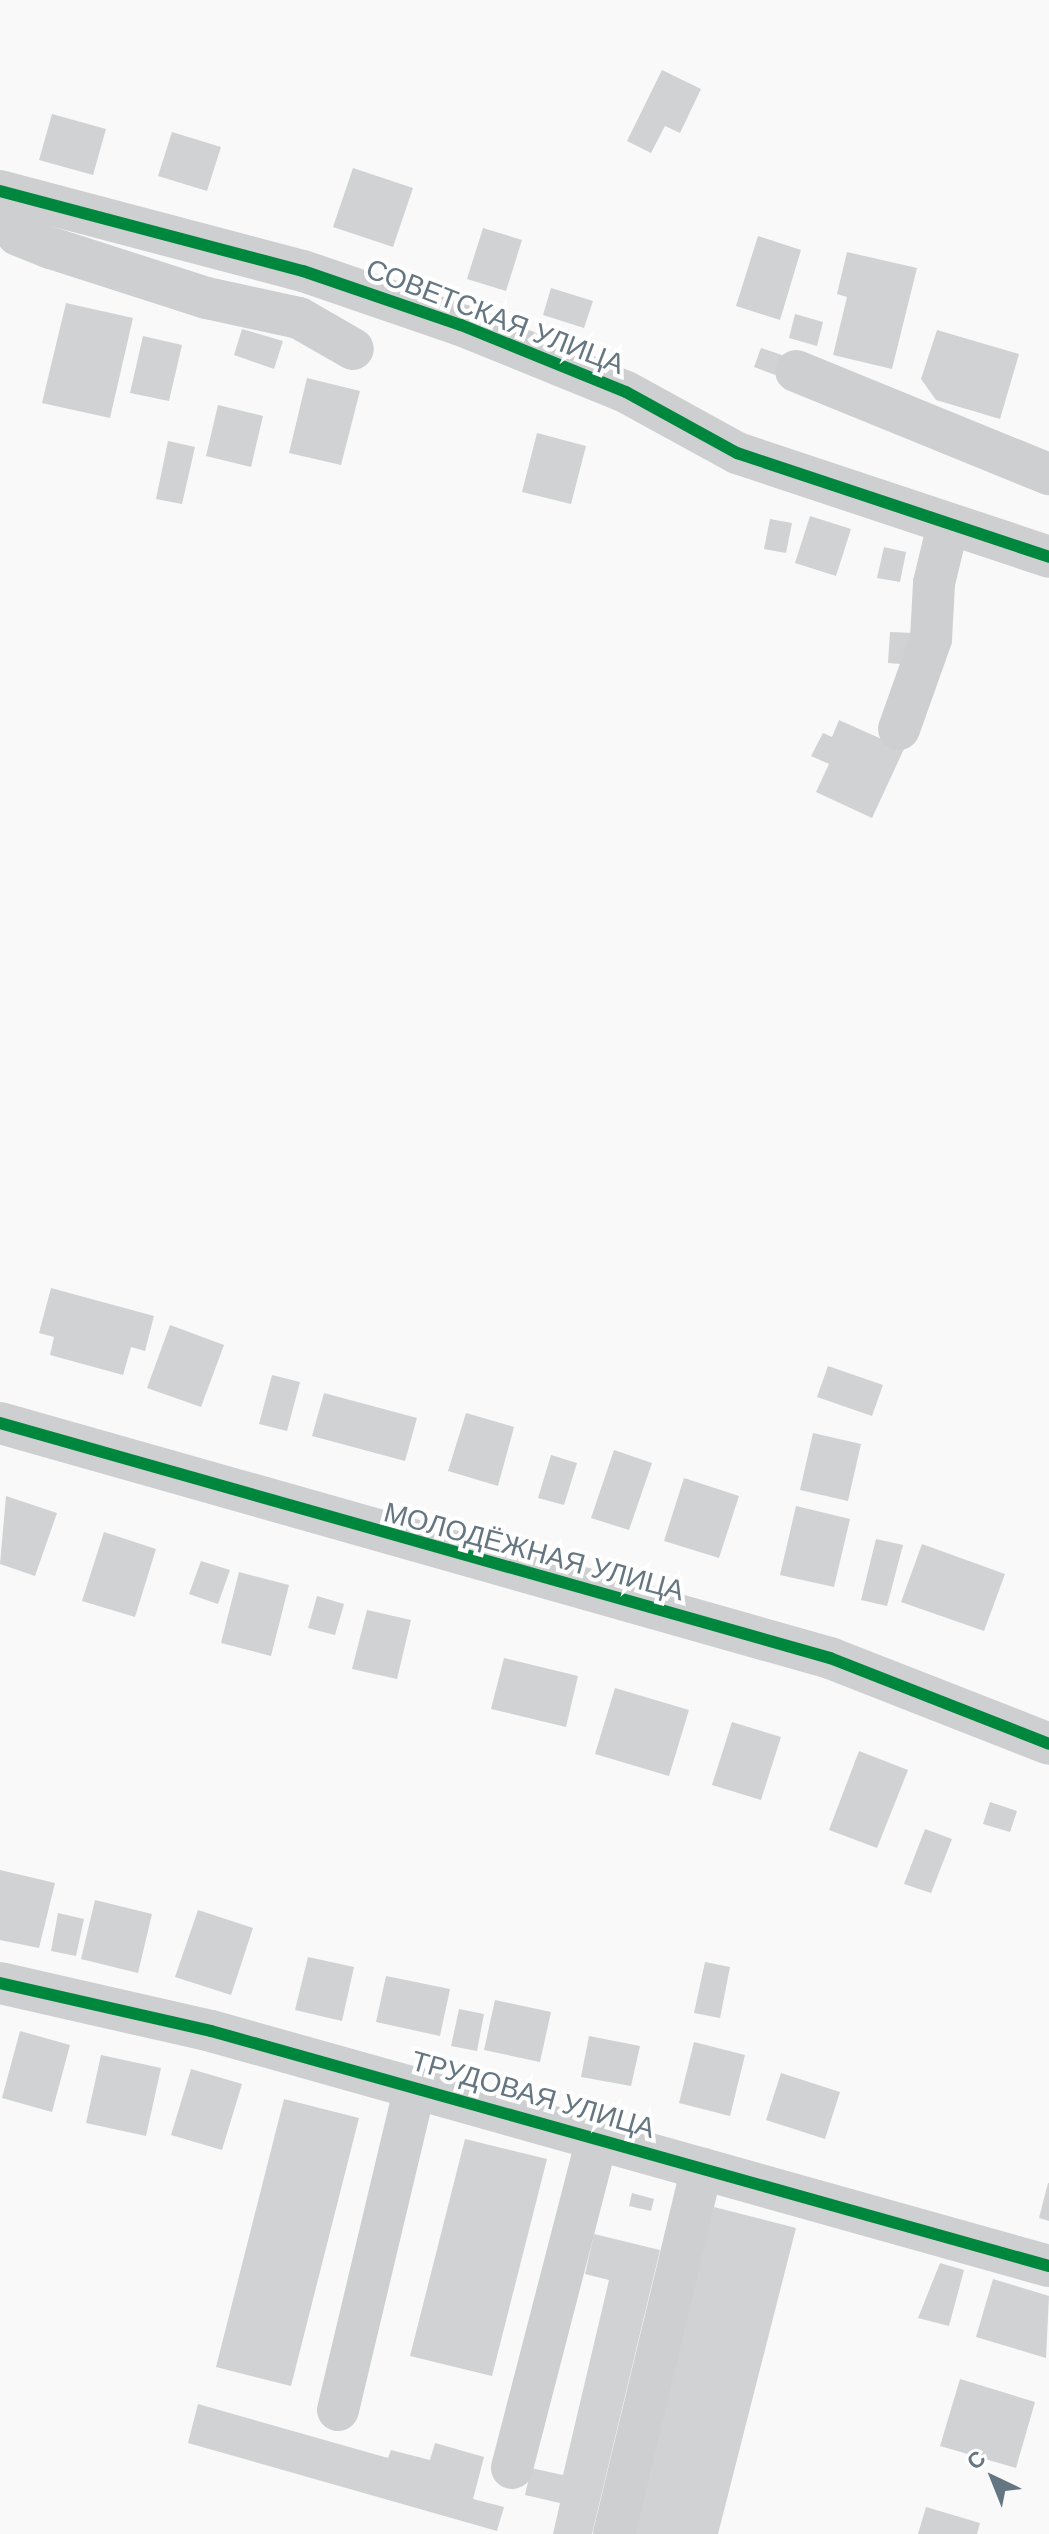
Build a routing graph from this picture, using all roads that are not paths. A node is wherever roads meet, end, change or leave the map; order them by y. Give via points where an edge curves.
1 (0, 191) edge
2 (0, 217) edge
3 (353, 349) dead end
4 (796, 371) dead end
5 (1049, 474) edge
6 (948, 525) junction
7 (1049, 557) edge
8 (899, 729) dead end
9 (0, 1423) edge
10 (1049, 1744) edge
11 (0, 1983) edge
12 (415, 2087) junction
13 (597, 2139) junction
14 (702, 2168) junction
15 (1049, 2266) edge
16 (338, 2410) dead end
17 (512, 2468) dead end
18 (614, 2534) edge

1 - 6 street, СОВЕТСКАЯ УЛИЦА via 303,271 461,325 626,392 737,453
2 - 3 street via 18,235 51,248 207,298 299,318
4 - 5 street
6 - 7 street, СОВЕТСКАЯ УЛИЦА
6 - 8 street via 934,583 931,639
9 - 10 street, МОЛОДЁЖНАЯ УЛИЦА via 830,1658
11 - 12 street, ТРУДОВАЯ УЛИЦА via 211,2031
12 - 13 street, ТРУДОВАЯ УЛИЦА
12 - 16 street
13 - 14 street, ТРУДОВАЯ УЛИЦА
13 - 17 street
14 - 15 street, ТРУДОВАЯ УЛИЦА
14 - 18 street

